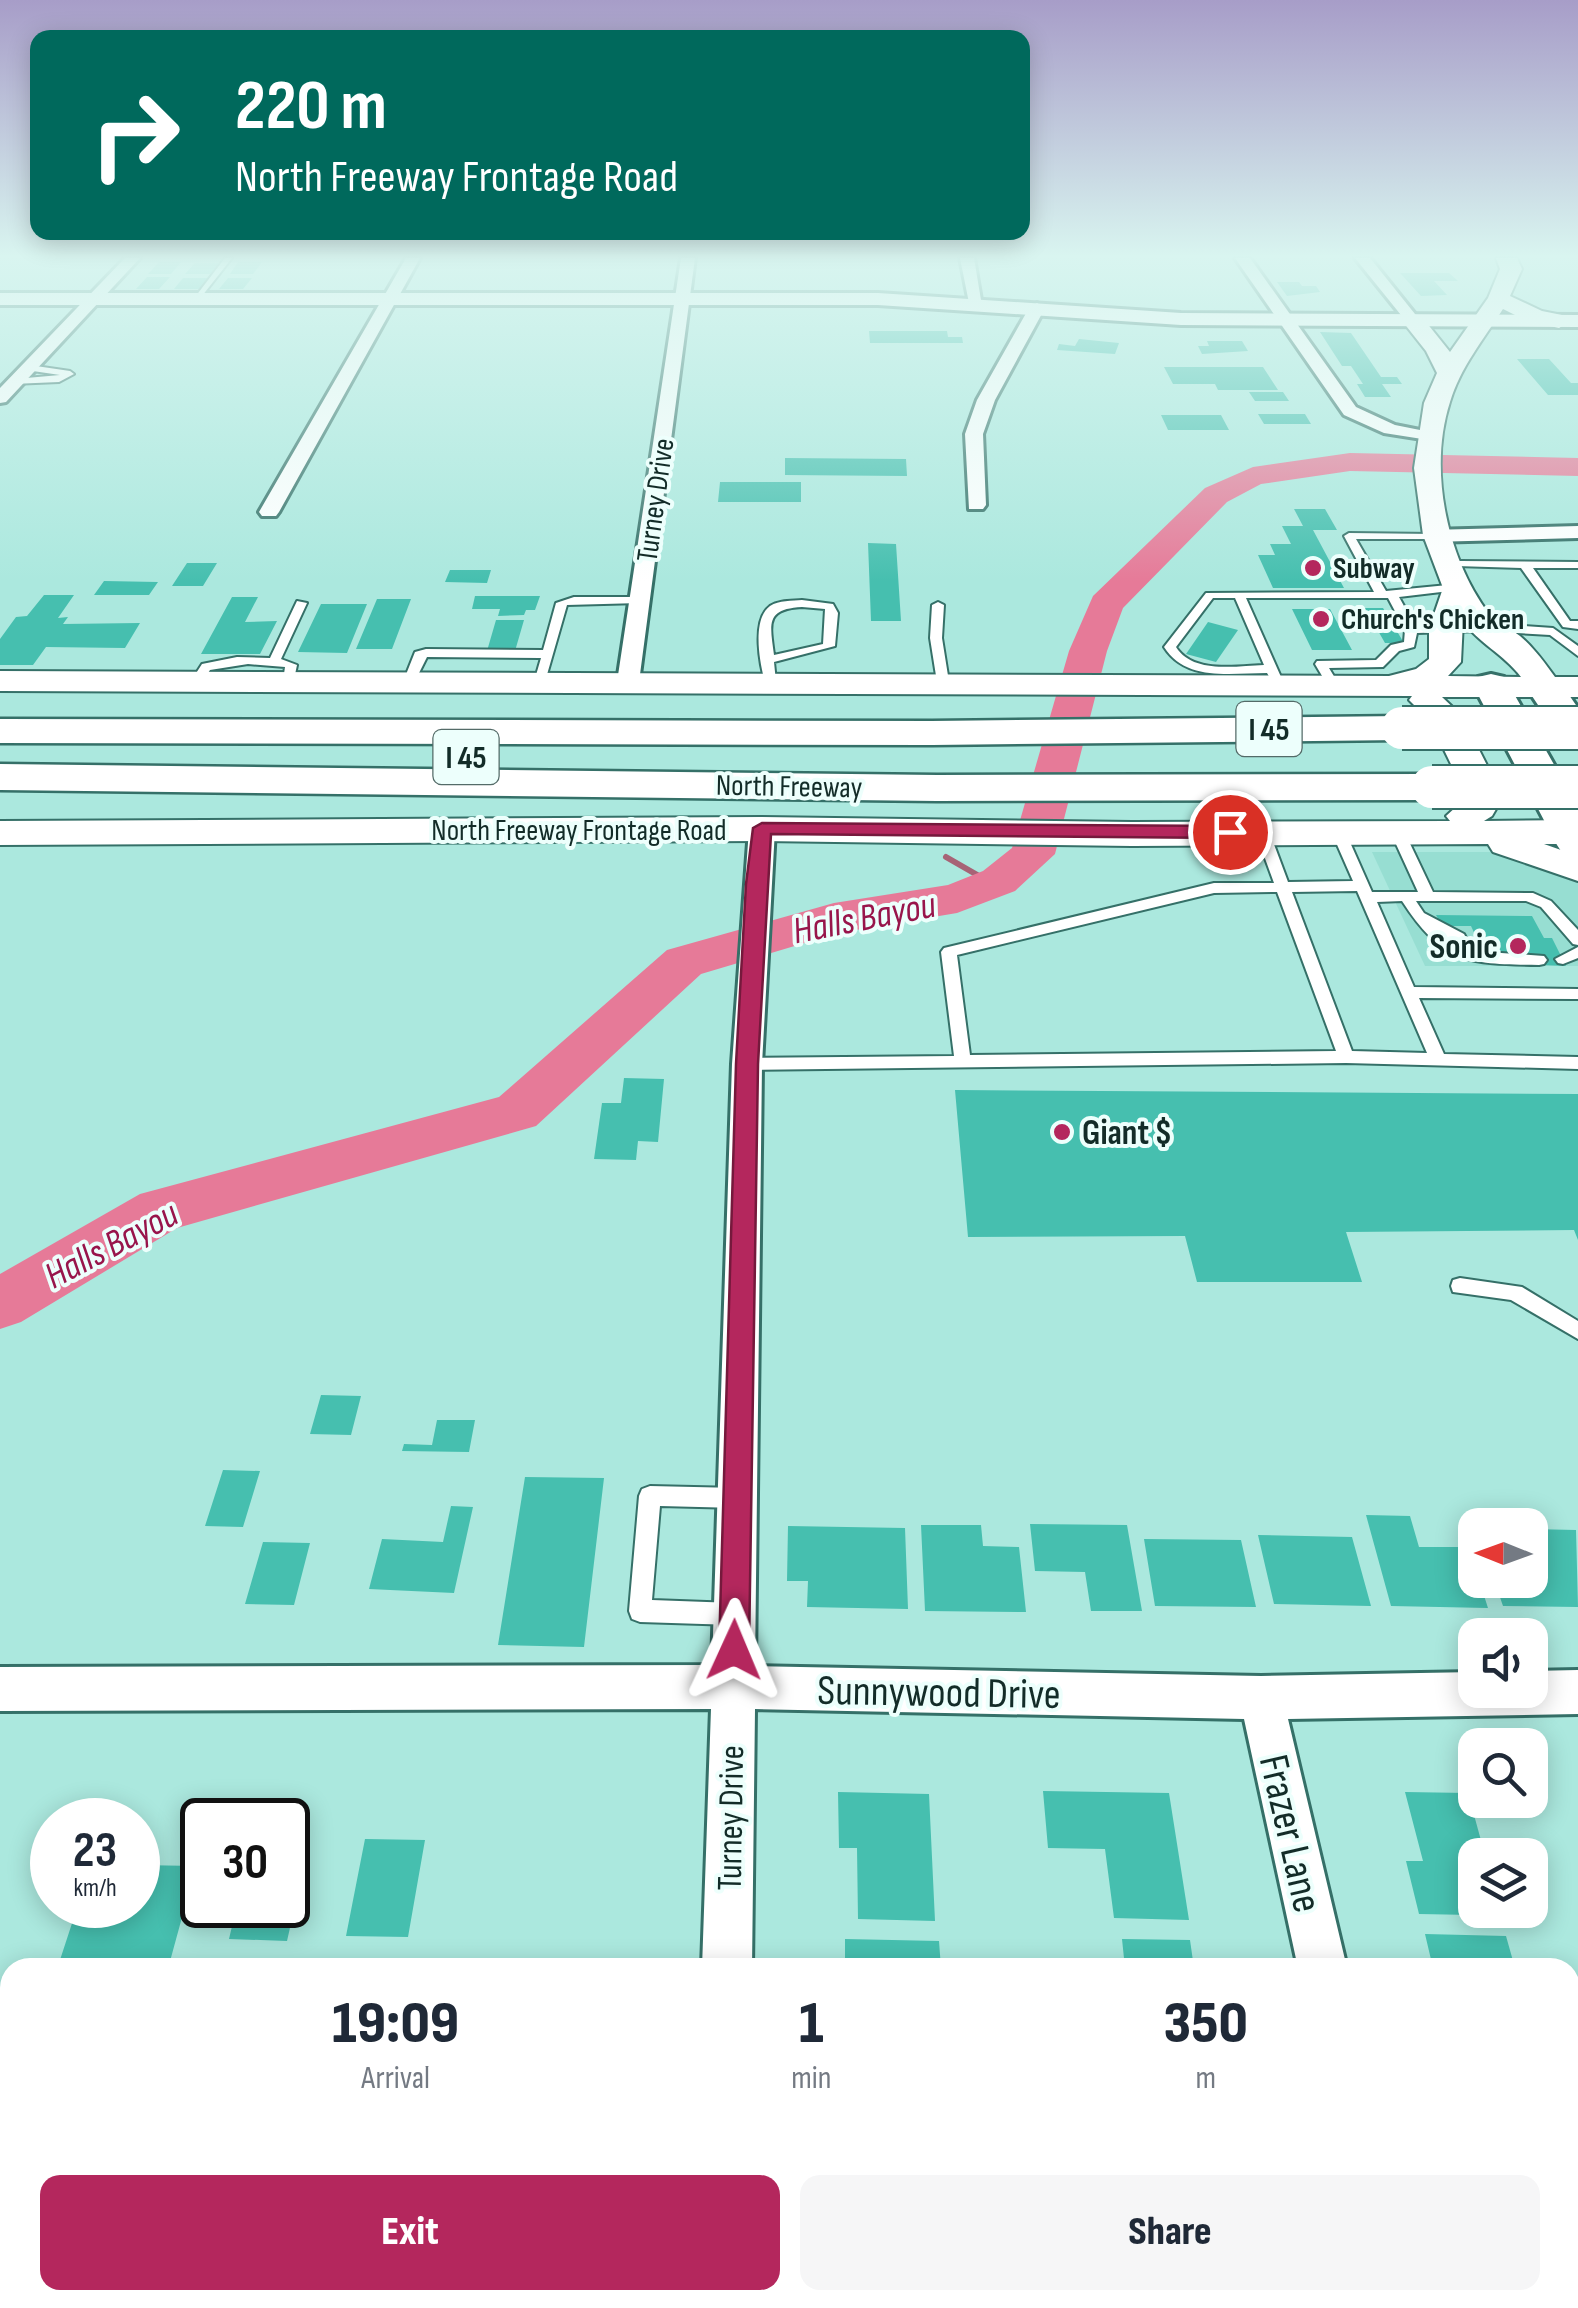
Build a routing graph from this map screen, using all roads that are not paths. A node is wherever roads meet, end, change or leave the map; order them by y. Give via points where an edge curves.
1 (31, 366) edge
2 (352, 366) edge
3 (674, 366) edge
4 (1005, 366) edge
5 (1316, 366) edge
6 (1445, 366) edge
7 (1455, 366) edge
8 (29, 368) junction
9 (1449, 374) junction
10 (15, 382) junction
11 (0, 398) edge
12 (1429, 440) junction
13 (976, 506) dead end
14 (269, 512) dead end
15 (1433, 526) junction
16 (1578, 532) edge
17 (1525, 564) junction
18 (1578, 565) edge
19 (1460, 583) junction
20 (1240, 595) junction
21 (1387, 595) junction
22 (640, 600) junction
23 (301, 603) dead end
24 (938, 605) dead end
25 (1572, 625) edge
26 (1494, 628) junction
27 (1445, 629) junction
28 (1411, 630) junction
29 (1553, 632) junction
30 (1578, 652) edge
31 (544, 668) junction
32 (770, 671) junction
33 (281, 672) junction
34 (1274, 676) junction
35 (0, 681) edge
36 (628, 682) junction
37 (942, 682) junction
38 (1567, 682) edge
39 (1332, 684) junction
40 (1385, 684) junction
41 (1491, 685) junction
42 (0, 712) edge
43 (1578, 728) edge
44 (0, 731) edge
45 (188, 731) junction
46 (1578, 736) edge
47 (0, 756) edge
48 (1578, 756) edge
49 (1417, 758) junction
50 (934, 759) junction
51 (1126, 759) junction
52 (104, 776) junction
53 (0, 777) edge
54 (1578, 787) edge
55 (0, 795) edge
56 (762, 828) junction
57 (1338, 830) junction
58 (1397, 831) junction
59 (0, 832) edge
60 (1262, 832) junction
61 (1132, 834) junction
62 (1576, 844) edge
63 (1282, 885) junction
64 (1365, 891) junction
65 (1428, 896) junction
66 (1406, 897) junction
67 (1578, 940) edge
68 (1540, 960) dead end
69 (1409, 992) junction
70 (1578, 994) edge
71 (1346, 1058) junction
72 (1438, 1060) junction
73 (963, 1062) junction
74 (1578, 1063) edge
75 (747, 1064) junction
76 (1460, 1286) dead end
77 (1578, 1331) edge
78 (738, 1498) junction
79 (735, 1614) junction
80 (733, 1687) junction
81 (0, 1690) edge
82 (1578, 1692) edge
83 (1261, 1698) junction
84 (728, 1958) edge
85 (1321, 1958) edge

1 - 8 street
2 - 14 street
3 - 22 street, Turney Drive
4 - 13 street via 974,434
5 - 12 street via 1350,410
6 - 9 main road
7 - 9 main road
8 - 10 street
8 - 10 lane via 70,374
9 - 12 main road
10 - 11 street
12 - 15 main road
15 - 16 street
15 - 19 main road
15 - 21 lane via 1350,536
17 - 18 lane
17 - 19 lane
17 - 25 lane
19 - 21 lane
19 - 26 main road
19 - 27 main road
20 - 21 lane
20 - 34 lane
20 - 34 lane via 1210,595 1170,647 1173,656 1183,664
21 - 28 lane
22 - 31 lane via 562,603
22 - 36 street, Turney Drive
23 - 33 lane
24 - 37 lane
25 - 29 lane
26 - 27 lane
26 - 29 lane
26 - 38 main road
26 - 41 main road via 1467,638
27 - 28 lane
27 - 40 main road via 1439,669
28 - 39 lane via 1410,644 1379,664 1322,664
29 - 30 lane
31 - 33 main road via 409,682
31 - 36 main road
32 - 32 lane via 766,613 778,606 828,606 829,646
32 - 36 main road
32 - 37 main road
33 - 35 main road via 197,681
34 - 37 main road via 1143,684
34 - 39 main road
38 - 41 main road
38 - 46 main road
39 - 40 main road
40 - 41 main road
40 - 61 main road via 1422,698 1445,716 1485,796 1479,808 1444,818 1277,818
41 - 62 main road
42 - 45 highway via 106,716
43 - 49 highway, North Freeway / I 45, bridge
44 - 45 highway, North Freeway / I 45
45 - 50 highway, North Freeway / I 45
47 - 50 highway, North Freeway / I 45
48 - 49 highway, North Freeway / I 45
49 - 51 highway, North Freeway / I 45
49 - 51 highway, North Freeway / I 45
49 - 54 highway, North Freeway / I 45, bridge
50 - 51 highway, North Freeway / I 45
50 - 51 highway, North Freeway / I 45
50 - 52 highway, North Freeway / I 45
52 - 53 highway, North Freeway / I 45
52 - 55 highway
56 - 59 main road, North Freeway Frontage Road
56 - 61 main road, North Freeway Frontage Road
56 - 75 street, Turney Drive
57 - 58 main road, North Freeway Frontage Road
57 - 60 main road, North Freeway Frontage Road
57 - 64 lane
58 - 62 main road, North Freeway Frontage Road
58 - 65 lane
60 - 61 main road, North Freeway Frontage Road
60 - 63 lane
63 - 64 lane
63 - 71 lane
63 - 73 lane via 1214,888 949,952
64 - 66 lane
64 - 69 lane
65 - 66 lane
65 - 67 lane via 1538,899
66 - 68 lane via 1442,946 1488,960
69 - 70 lane
69 - 72 lane
71 - 72 lane
71 - 73 lane
72 - 74 lane
73 - 75 lane
75 - 78 street, Turney Drive
76 - 77 lane via 1515,1292
78 - 79 street, Turney Drive
78 - 79 lane via 650,1496 640,1610
79 - 80 street, Turney Drive
80 - 81 street, Sunnywood Drive
80 - 83 street, Sunnywood Drive
80 - 84 street, Turney Drive
82 - 83 street, Sunnywood Drive
83 - 85 street, Frazer Lane

